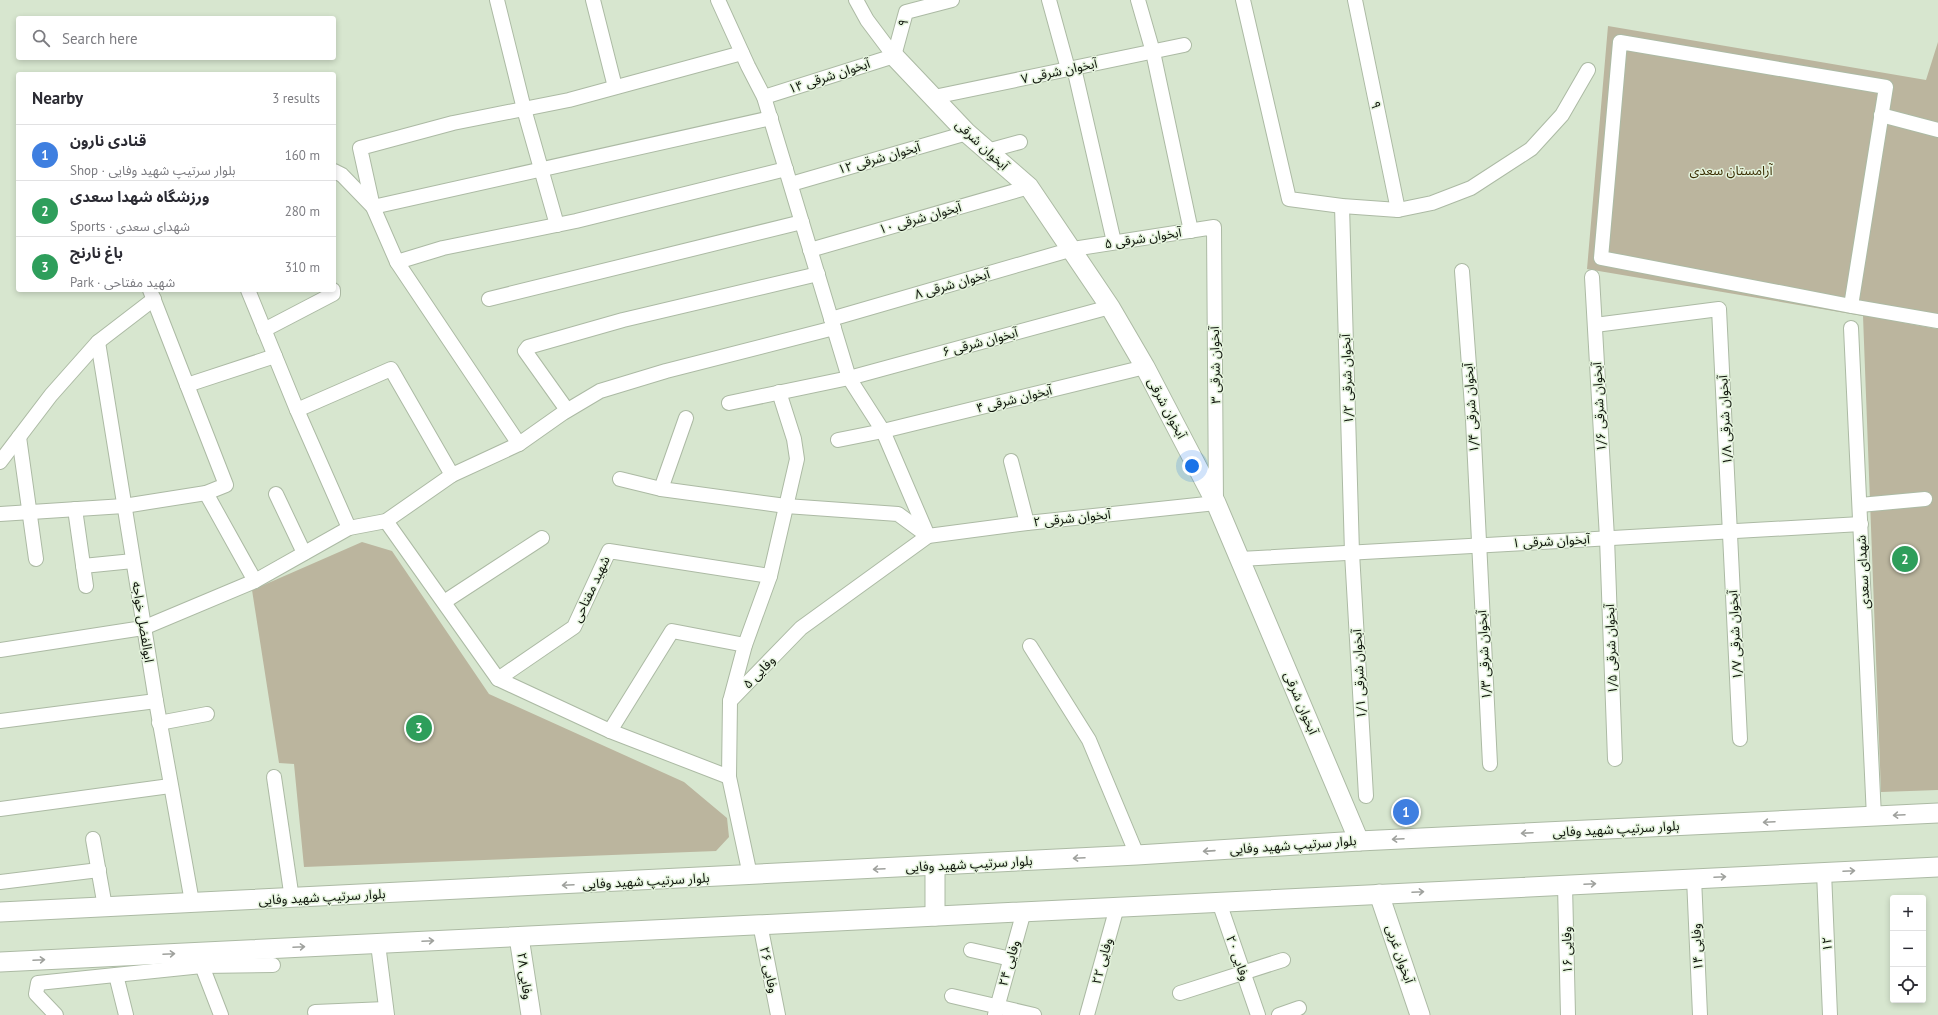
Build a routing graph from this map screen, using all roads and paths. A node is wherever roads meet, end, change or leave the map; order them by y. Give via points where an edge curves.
1 (497, 0) edge
2 (593, 0) edge
3 (718, 0) edge
4 (856, 0) edge
5 (952, 0) edge
6 (1049, 0) edge
7 (1138, 0) edge
8 (1243, 0) edge
9 (1354, 0) edge
10 (1184, 46) dead end
11 (1153, 52) junction
12 (742, 54) junction
13 (894, 56) junction
14 (1071, 69) junction
15 (1588, 70) dead end
16 (615, 87) junction
17 (764, 97) junction
18 (934, 97) junction
19 (524, 109) junction
20 (1881, 115) junction
21 (771, 118) junction
22 (1938, 130) edge
23 (967, 133) junction
24 (1020, 142) dead end
25 (986, 151) junction
26 (786, 169) junction
27 (541, 170) junction
28 (336, 172) edge
29 (791, 184) junction
30 (1029, 187) junction
31 (1342, 206) junction
32 (373, 207) junction
33 (1398, 210) junction
34 (802, 222) junction
35 (557, 225) junction
36 (1214, 227) joint
37 (1191, 231) junction
38 (1114, 242) junction
39 (1073, 249) junction
40 (810, 250) junction
41 (397, 262) junction
42 (1462, 271) dead end
43 (818, 274) junction
44 (1592, 277) dead end
45 (249, 292) edge
46 (333, 292) edge
47 (152, 294) edge
48 (489, 299) dead end
49 (1851, 306) junction
50 (1110, 307) junction
51 (1938, 321) edge
52 (833, 323) junction
53 (1595, 325) junction
54 (1851, 328) dead end
55 (264, 330) junction
56 (98, 342) junction
57 (275, 356) junction
58 (1145, 367) junction
59 (849, 378) junction
60 (187, 385) junction
61 (779, 392) junction
62 (729, 403) dead end
63 (297, 410) junction
64 (567, 410) junction
65 (686, 418) dead end
66 (883, 431) junction
67 (19, 437) junction
68 (838, 440) dead end
69 (519, 444) junction
70 (1011, 461) dead end
71 (0, 462) edge
72 (452, 475) junction
73 (620, 480) dead end
74 (661, 489) junction
75 (206, 494) junction
76 (276, 494) dead end
77 (1925, 499) dead end
78 (1216, 503) junction
79 (1860, 505) junction
80 (124, 506) junction
81 (786, 506) junction
82 (74, 509) junction
83 (30, 513) junction
84 (0, 514) edge
85 (386, 521) junction
86 (1027, 523) junction
87 (1861, 524) junction
88 (349, 528) junction
89 (1730, 531) junction
90 (928, 536) junction
91 (542, 538) dead end
92 (1607, 538) junction
93 (1478, 545) junction
94 (304, 553) junction
95 (1352, 553) junction
96 (36, 559) dead end
97 (1240, 559) junction
98 (133, 561) junction
99 (83, 566) junction
100 (770, 576) junction
101 (255, 581) junction
102 (86, 586) dead end
103 (444, 602) junction
104 (143, 628) junction
105 (745, 645) junction
106 (1030, 646) dead end
107 (0, 650) edge
108 (498, 679) junction
109 (156, 701) junction
110 (730, 701) junction
111 (207, 714) dead end
112 (0, 721) edge
113 (159, 723) junction
114 (610, 730) junction
115 (1740, 740) dead end
116 (1615, 759) dead end
117 (1490, 764) dead end
118 (274, 776) dead end
119 (728, 778) junction
120 (170, 786) junction
121 (1366, 796) dead end
122 (0, 809) edge
123 (1938, 813) edge
124 (1874, 817) junction
125 (93, 839) dead end
126 (1359, 841) junction
127 (1137, 855) junction
128 (935, 866) junction
129 (1938, 867) edge
130 (99, 870) junction
131 (1824, 872) junction
132 (750, 876) junction
133 (1694, 878) junction
134 (0, 882) edge
135 (1565, 885) junction
136 (1379, 894) junction
137 (292, 899) junction
138 (192, 902) junction
139 (1219, 902) junction
140 (105, 907) junction
141 (1116, 907) junction
142 (1024, 911) junction
143 (0, 912) edge
144 (935, 916) junction
145 (760, 924) junction
146 (520, 937) junction
147 (378, 944) junction
148 (971, 950) dead end
149 (199, 959) junction
150 (1011, 959) junction
151 (1283, 960) dead end
152 (0, 962) edge
153 (273, 965) dead end
154 (1244, 974) junction
155 (116, 975) junction
156 (1180, 993) dead end
157 (952, 996) dead end
158 (1299, 1008) dead end
159 (996, 1011) edge
160 (315, 1012) dead end
161 (387, 1012) edge
162 (56, 1015) edge
163 (126, 1015) edge
164 (221, 1015) edge
165 (531, 1015) edge
166 (778, 1015) edge
167 (1034, 1015) edge
168 (1086, 1015) edge
169 (1258, 1015) edge
170 (1279, 1015) edge
171 (1420, 1015) edge
172 (1568, 1015) edge
173 (1700, 1015) edge
174 (1830, 1015) edge

1 - 19 street
2 - 16 street
3 - 12 street
4 - 13 street via 867,20
5 - 13 street, ۹ via 906,12
6 - 14 street
7 - 11 street
8 - 31 street via 1290,199
9 - 33 street, ۹
10 - 11 street, آبخوان شرقی ۷
11 - 14 street, آبخوان شرقی ۷
11 - 37 street
12 - 16 street
12 - 17 street
13 - 17 street, آبخوان شرقی ۱۴
13 - 18 main road, آبخوان شرقی
14 - 18 street, آبخوان شرقی ۷
14 - 38 street
15 - 33 street via 1562,115 1531,149 1471,188 1432,203
16 - 19 street
17 - 21 street
18 - 23 main road, آبخوان شرقی
19 - 27 street
19 - 32 street via 453,123 360,148
20 - 22 street
20 - 49 street
20 - 49 street via 1886,87 1620,42 1601,258
21 - 26 street
21 - 27 street
23 - 25 main road, آبخوان شرقی
23 - 29 street, آبخوان شرقی ۱۲
24 - 25 street
25 - 30 main road, آبخوان شرقی
26 - 29 street
26 - 35 street
27 - 32 street
27 - 35 street
28 - 32 street
29 - 34 street
30 - 39 main road, آبخوان شرقی
30 - 40 street, آبخوان شرقی ۱۰
31 - 33 street
31 - 95 street, آبخوان شرقی ۱/۲
32 - 41 street
34 - 40 street
34 - 48 street
35 - 41 street via 443,248
36 - 37 street, آبخوان شرقی ۵
36 - 78 street, آبخوان شرقی ۳
37 - 38 street, آبخوان شرقی ۵
38 - 39 street, آبخوان شرقی ۵
39 - 50 main road, آبخوان شرقی
39 - 52 street, آبخوان شرقی ۸
40 - 43 street
41 - 69 street
42 - 93 street, آبخوان شرقی ۱/۴
43 - 52 street
43 - 64 street via 623,320 528,347 525,351
44 - 53 street, آبخوان شرقی ۱/۶
45 - 55 street
46 - 55 street via 334,294
47 - 56 street
47 - 60 street
49 - 51 street
50 - 58 main road, آبخوان شرقی
50 - 59 street, آبخوان شرقی ۶
52 - 59 street
52 - 64 street, آبخوان شرقی ۸ via 600,391
53 - 89 street, آبخوان شرقی ۱/۸ via 1719,309
53 - 92 street, آبخوان شرقی ۱/۶
54 - 79 street, شهدای سعدی
55 - 57 street
56 - 67 street via 51,394
56 - 80 street, ابوالفضل خواجه
57 - 60 street
57 - 63 street
58 - 66 street, آبخوان شرقی ۴
58 - 78 main road, آبخوان شرقی
59 - 61 street, آبخوان شرقی ۶
59 - 66 street
60 - 75 street via 226,485
61 - 62 street, آبخوان شرقی ۶
61 - 81 street via 794,439 797,459
63 - 72 street via 391,369
63 - 88 street
64 - 69 street, آبخوان شرقی ۸
65 - 74 street
66 - 68 street, آبخوان شرقی ۴
66 - 90 street
67 - 71 street
67 - 83 street
69 - 72 street, آبخوان شرقی ۸
70 - 86 street
72 - 85 street, آبخوان شرقی ۸
73 - 74 street
74 - 81 street
75 - 80 street
75 - 101 street
76 - 94 street
77 - 79 street
78 - 86 street, آبخوان شرقی ۲
78 - 97 main road, آبخوان شرقی
79 - 87 street, شهدای سعدی
80 - 82 street
80 - 98 street, ابوالفضل خواجه
81 - 90 street via 898,514
81 - 100 street
82 - 83 street
82 - 99 street
83 - 84 street
83 - 96 street
85 - 88 street
85 - 103 street
86 - 90 street, آبخوان شرقی ۲
87 - 89 street, آبخوان شرقی ۱
87 - 124 street, شهدای سعدی
88 - 94 street
89 - 92 street, آبخوان شرقی ۱
89 - 115 street, آبخوان شرقی ۱/۷
90 - 110 street, وفایی ۵ via 801,628
91 - 103 street
92 - 93 street, آبخوان شرقی ۱
92 - 116 street, آبخوان شرقی ۱/۵
93 - 95 street, آبخوان شرقی ۱
93 - 117 street, آبخوان شرقی ۱/۳
94 - 101 street
95 - 97 street, آبخوان شرقی ۱
95 - 121 street, آبخوان شرقی ۱/۱
97 - 126 main road, آبخوان شرقی
98 - 99 street
98 - 104 street, ابوالفضل خواجه
99 - 102 street
100 - 105 street
100 - 108 street, شهید مفتاحی via 609,551 574,626
101 - 104 street
103 - 108 street
104 - 107 street
104 - 109 street, ابوالفضل خواجه
105 - 110 street
105 - 114 street via 672,630
106 - 127 street via 1089,740
108 - 114 street
109 - 112 street
109 - 113 street, ابوالفضل خواجه
110 - 119 street
111 - 113 street
113 - 120 street, ابوالفضل خواجه
114 - 119 street
118 - 137 street
119 - 132 street
120 - 122 street
120 - 138 street, ابوالفضل خواجه
123 -> 124 main road, بلوار سرتیپ شهید وفایی
124 -> 126 main road, بلوار سرتیپ شهید وفایی
125 - 130 street
126 -> 127 main road, بلوار سرتیپ شهید وفایی
127 -> 128 main road, بلوار سرتیپ شهید وفایی
128 -> 132 main road, بلوار سرتیپ شهید وفایی
128 - 144 main road
131 -> 129 main road
130 - 134 street
130 - 140 street
133 -> 131 main road
131 - 174 street, ۱۲
132 -> 137 main road, بلوار سرتیپ شهید وفایی
135 -> 133 main road
133 - 173 street, وفایی ۱۴
136 -> 135 main road
135 - 172 street, وفایی ۱۶
136 - 139 main road
136 - 171 main road, آبخوان غربی
137 - 138 main road, بلوار سرتیپ شهید وفایی
138 - 140 main road, بلوار سرتیپ شهید وفایی
139 - 141 main road
139 - 154 street, وفایی ۲۰
140 - 143 main road, بلوار سرتیپ شهید وفایی
141 - 142 main road
141 - 168 street, وفایی ۲۲
142 - 144 main road
142 - 150 street, وفایی ۲۴
144 - 145 main road
145 - 146 main road
145 - 166 street, وفایی ۲۶
147 -> 146 main road
146 - 165 main road, وفایی ۲۸
149 -> 147 main road
147 - 161 street
148 - 150 street
152 -> 149 main road
149 - 153 street
149 - 155 street
149 - 164 street
150 - 159 street, وفایی ۲۴
151 - 154 street
154 - 156 street
154 - 169 street, وفایی ۲۰
155 - 162 street via 38,983 36,994
155 - 163 street
157 - 159 street
158 - 170 street
159 - 167 street
160 - 161 street

